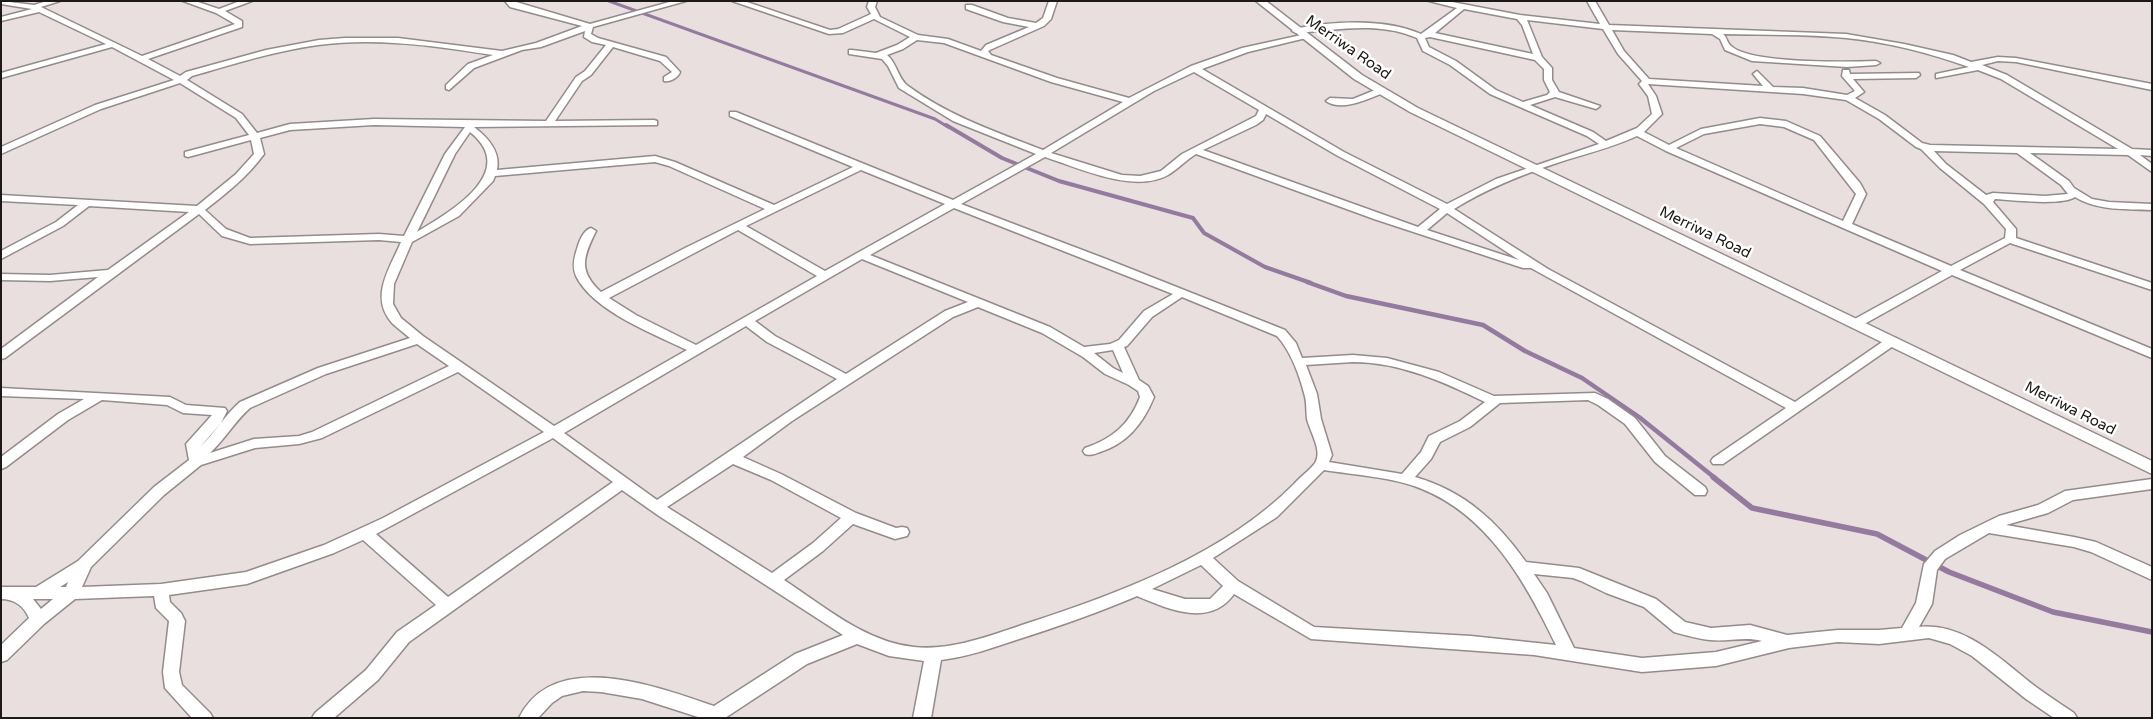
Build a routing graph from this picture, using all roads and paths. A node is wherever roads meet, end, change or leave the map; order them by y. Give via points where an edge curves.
1 (56, 1) edge
2 (187, 1) edge
3 (248, 1) edge
4 (509, 1) edge
5 (682, 1) edge
6 (736, 1) edge
7 (873, 1) edge
8 (1053, 1) edge
9 (1260, 1) edge
10 (1433, 1) edge
11 (1590, 1) edge
12 (1, 2) edge
13 (659, 4) edge
14 (969, 6) dead end
15 (1462, 7) junction
16 (36, 9) junction
17 (219, 10) junction
18 (875, 15) junction
19 (1520, 17) junction
20 (1, 19) edge
21 (590, 26) junction
22 (1038, 26) junction
23 (1608, 27) junction
24 (1712, 30) junction
25 (1300, 34) junction
26 (1425, 36) junction
27 (916, 37) junction
28 (113, 44) junction
29 (611, 44) junction
30 (852, 52) dead end
31 (503, 54) junction
32 (879, 55) junction
33 (987, 55) junction
34 (1538, 58) junction
35 (141, 59) junction
36 (1876, 63) dead end
37 (1970, 64) junction
38 (1847, 65) junction
39 (1981, 67) junction
40 (1194, 68) junction
41 (1757, 74) dead end
42 (1, 76) edge
43 (1846, 76) junction
44 (1916, 76) dead end
45 (1939, 76) dead end
46 (667, 79) dead end
47 (181, 80) junction
48 (1646, 81) junction
49 (2152, 87) edge
50 (448, 88) dead end
51 (1771, 89) junction
52 (1380, 91) junction
53 (1555, 94) junction
54 (1848, 98) junction
55 (1129, 101) junction
56 (1330, 101) dead end
57 (1520, 104) junction
58 (1596, 106) dead end
59 (1264, 110) junction
60 (733, 114) dead end
61 (549, 123) junction
62 (654, 123) dead end
63 (470, 126) junction
64 (1639, 133) junction
65 (255, 136) junction
66 (1605, 144) junction
67 (1924, 147) junction
68 (1669, 149) junction
69 (2020, 150) junction
70 (1, 151) edge
71 (1197, 151) junction
72 (2130, 152) junction
73 (1043, 153) junction
74 (2152, 153) edge
75 (188, 154) dead end
76 (862, 166) junction
77 (1535, 168) junction
78 (2152, 169) edge
79 (491, 173) junction
80 (2072, 191) junction
81 (1, 198) edge
82 (1988, 202) junction
83 (85, 204) junction
84 (954, 204) junction
85 (1446, 208) junction
86 (2152, 208) edge
87 (198, 209) junction
88 (774, 209) junction
89 (1846, 225) junction
90 (738, 226) junction
91 (1420, 230) junction
92 (591, 231) dead end
93 (410, 239) junction
94 (2010, 240) junction
95 (861, 255) junction
96 (1, 256) edge
97 (1544, 271) junction
98 (1951, 271) junction
99 (110, 273) junction
100 (1, 276) edge
101 (826, 276) junction
102 (2152, 287) edge
103 (1180, 294) junction
104 (955, 295) junction
105 (600, 297) junction
106 (977, 303) junction
107 (949, 314) junction
108 (747, 321) junction
109 (1855, 324) junction
110 (419, 339) junction
111 (1892, 341) junction
112 (1117, 346) junction
113 (696, 350) junction
114 (1081, 351) junction
115 (2152, 354) edge
116 (1, 355) edge
117 (1298, 362) junction
118 (458, 367) junction
119 (846, 379) junction
120 (1134, 382) junction
121 (1, 392) edge
122 (100, 396) junction
123 (1495, 400) junction
124 (1796, 408) junction
125 (553, 433) junction
126 (1090, 451) dead end
127 (732, 458) junction
128 (195, 460) junction
129 (1718, 461) dead end
130 (1, 464) edge
131 (1321, 465) junction
132 (2152, 468) edge
133 (1405, 479) junction
134 (622, 483) junction
135 (2152, 484) edge
136 (1700, 491) dead end
137 (658, 507) junction
138 (851, 517) junction
139 (1989, 528) junction
140 (902, 532) dead end
141 (365, 533) junction
142 (1202, 558) junction
143 (83, 566) junction
144 (1522, 567) junction
145 (2152, 574) edge
146 (772, 581) junction
147 (1232, 586) junction
148 (1136, 589) junction
149 (161, 590) junction
150 (40, 592) junction
151 (8, 593) edge
152 (71, 593) junction
153 (447, 606) junction
154 (38, 620) junction
155 (1909, 634) junction
156 (856, 637) junction
157 (1789, 641) junction
158 (934, 654) junction
159 (1569, 654) junction
160 (1, 655) edge
161 (712, 716) edge
162 (204, 718) edge
163 (321, 718) edge
164 (528, 718) edge
165 (922, 718) edge
166 (2068, 718) edge

1 - 16 street
2 - 17 street
3 - 17 street
4 - 21 street via 513,5
5 - 13 street
6 - 18 street via 828,32 840,31
7 - 18 street via 871,7
8 - 22 street via 1046,19
9 - 25 street, Merriwa Road
10 - 15 street
11 - 23 street
12 - 16 street
13 - 21 street via 647,11
14 - 22 street via 1006,20
15 - 19 street
15 - 26 street
16 - 20 street
16 - 28 street
17 - 35 street via 239,25
18 - 27 street via 882,22
19 - 23 street
19 - 34 street via 1526,24
21 - 29 street via 587,35
21 - 31 street
22 - 33 street via 989,47 984,50
23 - 24 street
23 - 48 street via 1621,52
24 - 37 street via 1846,36 1926,51
24 - 38 street via 1723,38 1728,48 1752,59
25 - 26 street via 1347,26 1402,29
25 - 40 street
25 - 52 street, Merriwa Road
26 - 34 street
26 - 57 street via 1422,43 1426,49 1459,67 1493,92
27 - 32 street
27 - 33 street via 936,39
28 - 35 street
28 - 42 street
29 - 46 street via 663,59 676,72
29 - 61 street via 579,80
30 - 32 street
31 - 47 street via 414,41 330,41 292,47 189,74
31 - 50 street via 472,66
32 - 73 street via 892,65 902,86 963,122 970,131 979,136 1004,138
33 - 55 street via 1054,80
34 - 53 street via 1548,68 1548,80
35 - 47 street
36 - 38 street
37 - 39 street
37 - 49 street via 2016,60
38 - 43 street
39 - 45 street
39 - 72 street via 2018,85
40 - 55 street
40 - 59 street
41 - 51 street
43 - 44 street
43 - 54 street via 1860,92
47 - 65 street via 239,116
47 - 70 street via 98,107
48 - 51 street
48 - 64 street via 1643,84 1652,96 1657,114
51 - 54 street
52 - 56 street via 1356,101
52 - 77 street, Merriwa Road
53 - 57 street
53 - 58 street
54 - 67 street
55 - 73 street
57 - 66 street via 1590,134
59 - 71 street via 1253,123
59 - 85 street
60 - 76 street
61 - 62 street
61 - 63 street
63 - 65 street via 374,122 290,127
63 - 79 street via 484,139 493,157
63 - 93 street via 450,154
64 - 66 street
64 - 68 street
65 - 75 street
65 - 87 street via 259,154 253,164
66 - 77 street
67 - 69 street
67 - 82 street
68 - 89 street
68 - 89 street via 1701,132 1760,121 1786,124 1817,138 1856,185 1861,194
69 - 72 street
69 - 80 street
71 - 73 street via 1164,173 1136,179
71 - 91 street
72 - 74 street
72 - 78 street
73 - 84 street
76 - 84 street
76 - 88 street
77 - 85 street via 1474,192
77 - 109 street, Merriwa Road
79 - 88 street via 654,159
79 - 93 street via 485,184 455,214
80 - 82 street via 2071,196 2063,199 1993,196
80 - 86 street via 2089,202
81 - 83 street
82 - 94 street via 2011,228
83 - 87 street
83 - 96 street
84 - 95 street
84 - 103 street
85 - 91 street
85 - 97 street
87 - 93 street via 218,229 250,241
87 - 99 street
88 - 90 street
89 - 98 street
90 - 101 street
90 - 105 street
91 - 97 street
92 - 105 street via 581,251 580,274
93 - 110 street via 388,284 386,296 396,320
94 - 98 street
94 - 102 street
95 - 101 street
95 - 104 street
97 - 124 street
98 - 109 street
98 - 115 street
99 - 100 street via 50,278
99 - 116 street
101 - 108 street
103 - 112 street via 1148,314
103 - 117 street via 1281,333 1290,343
104 - 106 street
104 - 107 street via 954,307
105 - 113 street via 618,310
106 - 107 street
106 - 114 street via 1046,330
107 - 119 street
108 - 113 street
108 - 119 street via 771,339
109 - 111 street, Merriwa Road
110 - 118 street
110 - 128 street via 322,371 244,405
111 - 124 street
111 - 132 street, Merriwa Road
112 - 114 street
112 - 120 street
113 - 125 street
114 - 120 street via 1109,371
117 - 123 street via 1374,360 1448,380
117 - 131 street via 1311,394 1314,419 1325,455
118 - 125 street
118 - 128 street via 317,435 254,444
119 - 127 street
120 - 126 street via 1147,397 1145,405 1117,440
121 - 122 street
122 - 128 street via 170,401 183,409 220,411 216,420 193,444
122 - 130 street via 63,418
123 - 133 street via 1465,424 1434,439 1420,465
123 - 136 street via 1590,396 1630,421 1660,459
124 - 129 street
125 - 134 street
125 - 141 street
127 - 137 street
127 - 138 street via 776,477
128 - 143 street
131 - 133 street
131 - 142 street via 1265,518
133 - 144 street via 1456,499 1482,521
134 - 137 street
134 - 153 street
135 - 139 street via 2070,495 2043,509 2004,520
137 - 146 street
138 - 140 street via 895,534
138 - 146 street via 818,547
139 - 145 street via 2096,548
139 - 155 street via 1964,539 1940,555 1929,568 1924,604
141 - 149 street via 246,578
141 - 153 street
142 - 147 street
142 - 148 street
143 - 150 street
143 - 152 street
144 - 157 street via 1574,572 1650,603 1680,626 1711,634 1750,631
144 - 159 street via 1539,592
146 - 156 street
147 - 148 street via 1220,601 1206,608 1169,601
147 - 159 street via 1314,634 1471,642
148 - 158 street via 1074,615 968,648
149 - 152 street
149 - 162 street via 162,604 177,621 170,672 174,688
150 - 151 street
150 - 152 street
151 - 154 street via 32,607
152 - 154 street
153 - 163 street via 402,637 372,675
154 - 160 street
155 - 157 street
155 - 166 street via 1929,632 1954,638 1978,651
156 - 158 street via 900,652
156 - 161 street via 801,659
157 - 159 street via 1716,659 1650,664
158 - 165 street
161 - 164 street via 682,702 585,683 568,686 546,696

